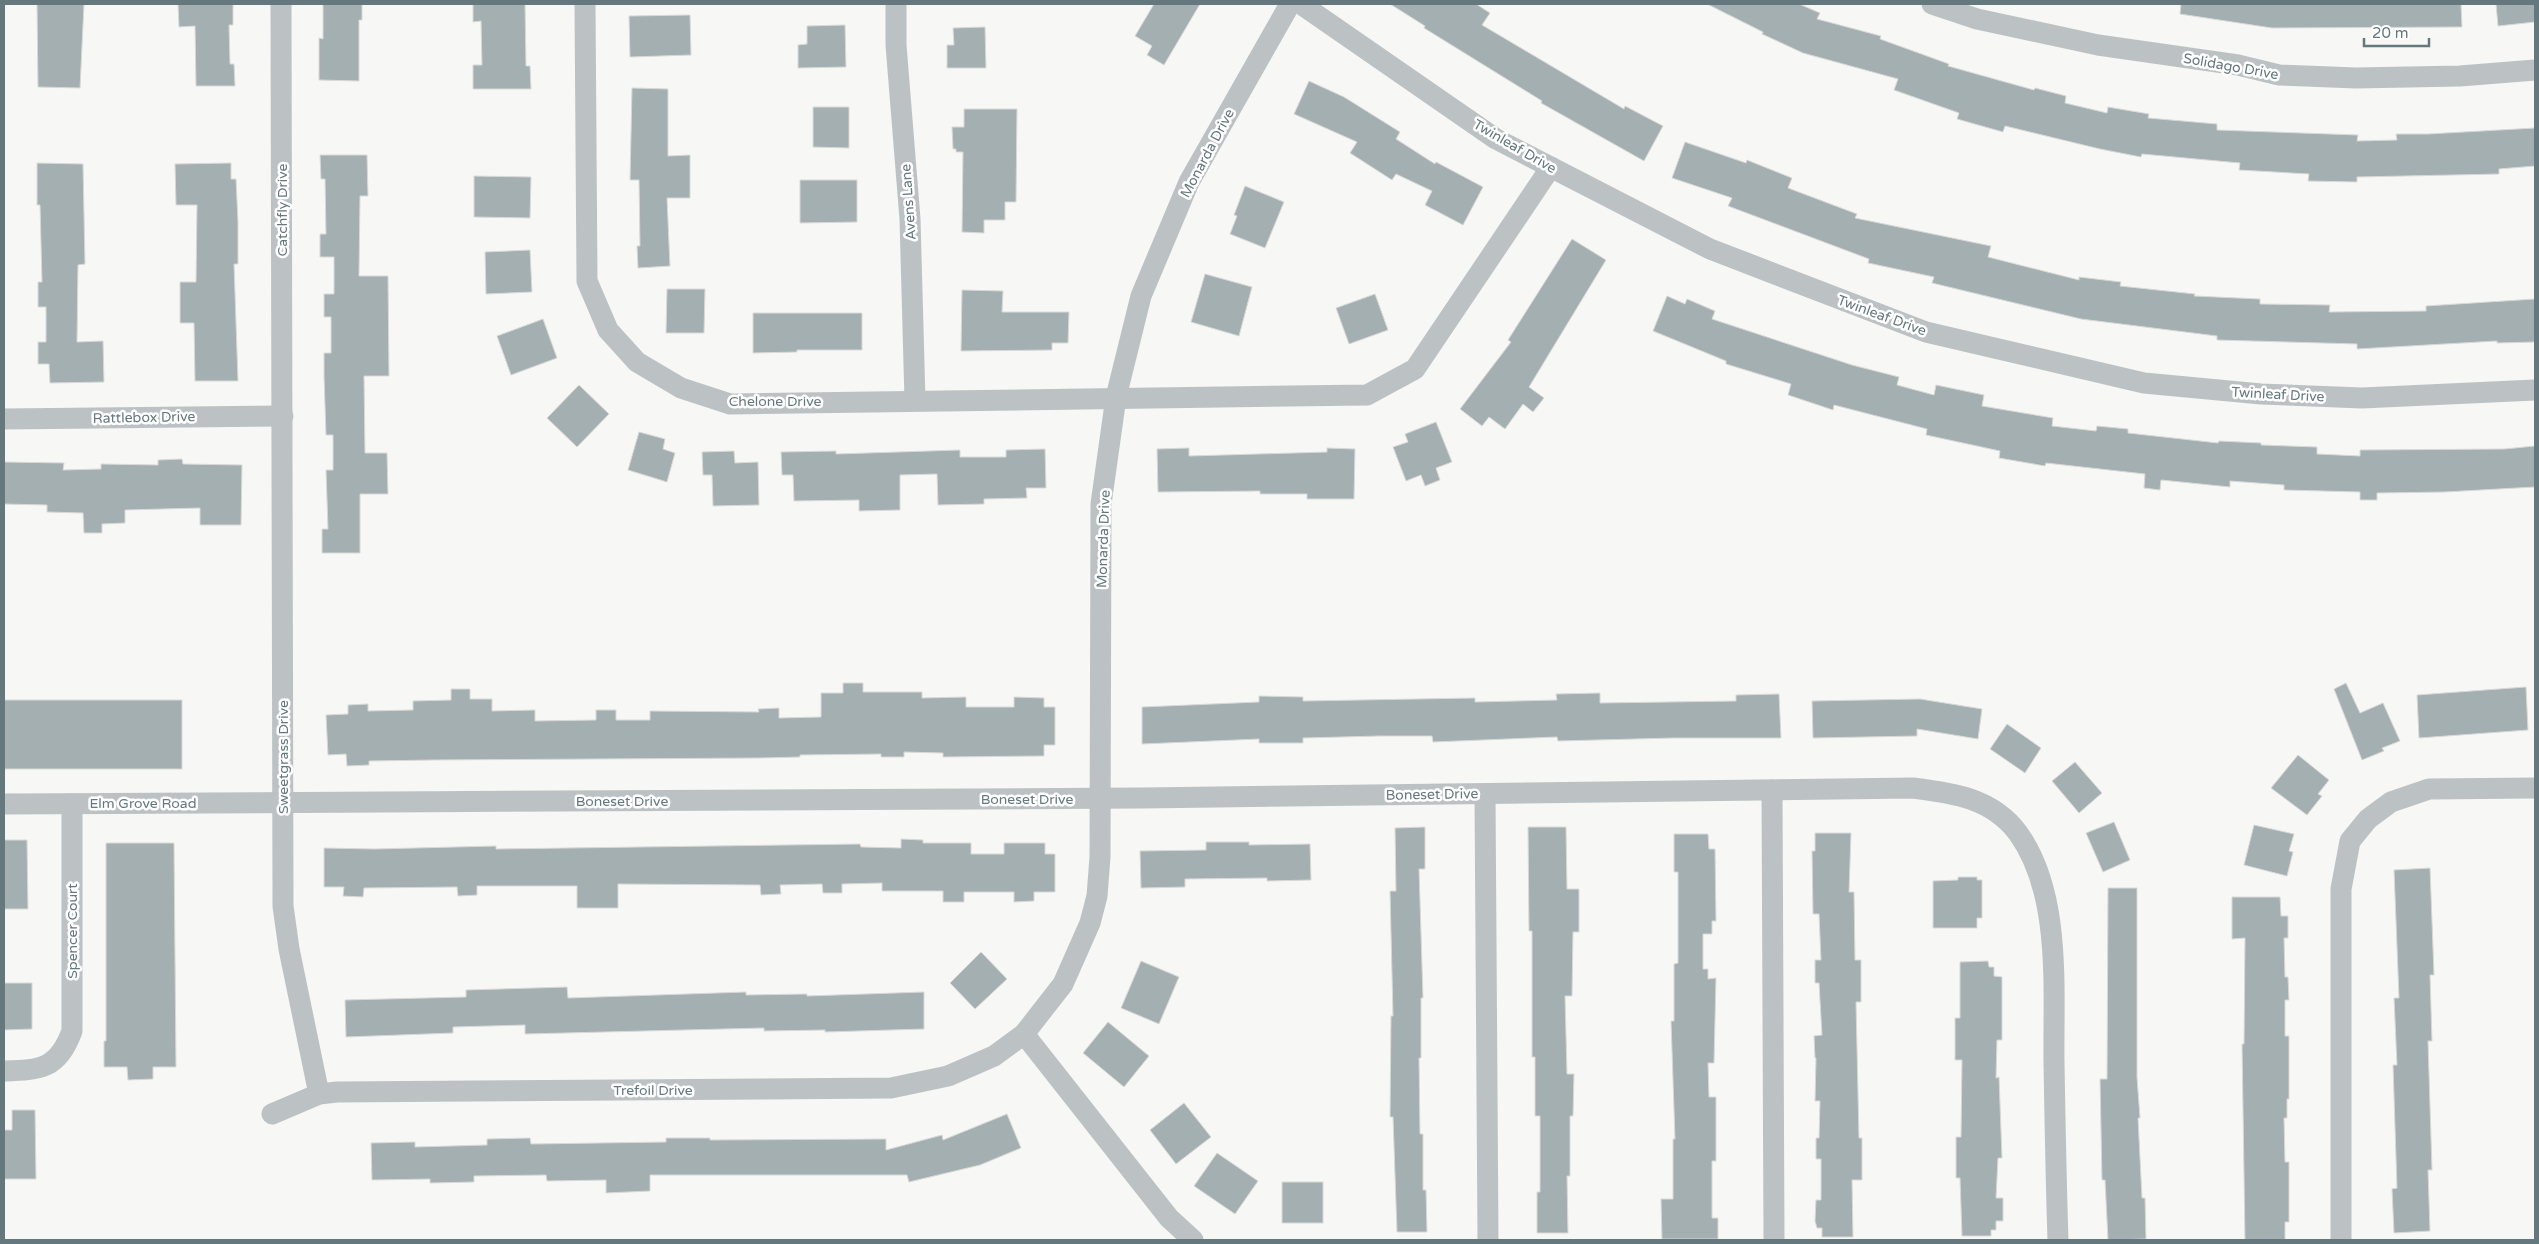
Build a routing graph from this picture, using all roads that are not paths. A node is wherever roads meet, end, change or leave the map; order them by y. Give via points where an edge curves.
1 (281, 4) edge
2 (585, 4) edge
3 (896, 4) edge
4 (1290, 4) edge
5 (1301, 4) edge
6 (1932, 4) edge
7 (2535, 70) edge
8 (1551, 167) junction
9 (2535, 390) edge
10 (1116, 397) junction
11 (915, 400) junction
12 (283, 416) junction
13 (4, 419) edge
14 (2535, 788) edge
15 (1772, 790) junction
16 (1485, 794) junction
17 (1101, 798) junction
18 (283, 802) junction
19 (4, 804) edge
20 (72, 804) junction
21 (1024, 1034) junction
22 (4, 1071) edge
23 (319, 1094) junction
24 (272, 1114) dead end
25 (1194, 1240) edge
26 (1488, 1240) edge
27 (1774, 1240) edge
28 (2058, 1240) edge
29 (2341, 1240) edge

1 - 12 street, Catchfly Drive
2 - 11 street, Chelone Drive via 587,280 608,330 637,362 680,388 730,404
3 - 11 street, Avens Lane via 896,45 910,219
4 - 10 street, Monarda Drive via 1189,182 1141,296
5 - 8 street, Twinleaf Drive via 1496,139
6 - 7 street, Solidago Drive via 1977,19 2098,45 2238,65 2279,75 2366,78
8 - 9 street, Twinleaf Drive via 1710,250 1926,332 2144,383 2261,394 2362,398
8 - 10 street, Chelone Drive via 1415,369 1367,395
10 - 11 street, Chelone Drive
10 - 17 street, Monarda Drive via 1101,504
12 - 13 street, Rattlebox Drive
12 - 18 street, Sweetgrass Drive
14 - 29 street via 2430,788 2391,802 2368,819 2350,841 2341,889
15 - 16 street, Boneset Drive
15 - 27 street
15 - 28 street, Boneset Drive via 1913,788 1958,793 1988,806 2017,832 2038,868 2051,929
16 - 17 street, Boneset Drive
16 - 26 street
17 - 18 street, Boneset Drive
17 - 21 street, Monarda Drive via 1097,896 1090,923 1063,984
18 - 20 street, Elm Grove Road
18 - 23 street, Sweetgrass Drive via 285,924
19 - 20 street, Elm Grove Road
20 - 22 street, Spencer Court via 72,1031 61,1055 45,1067
21 - 23 street, Trefoil Drive via 994,1056 948,1076 891,1088
21 - 25 street via 1169,1218
23 - 24 street, Trefoil Drive

